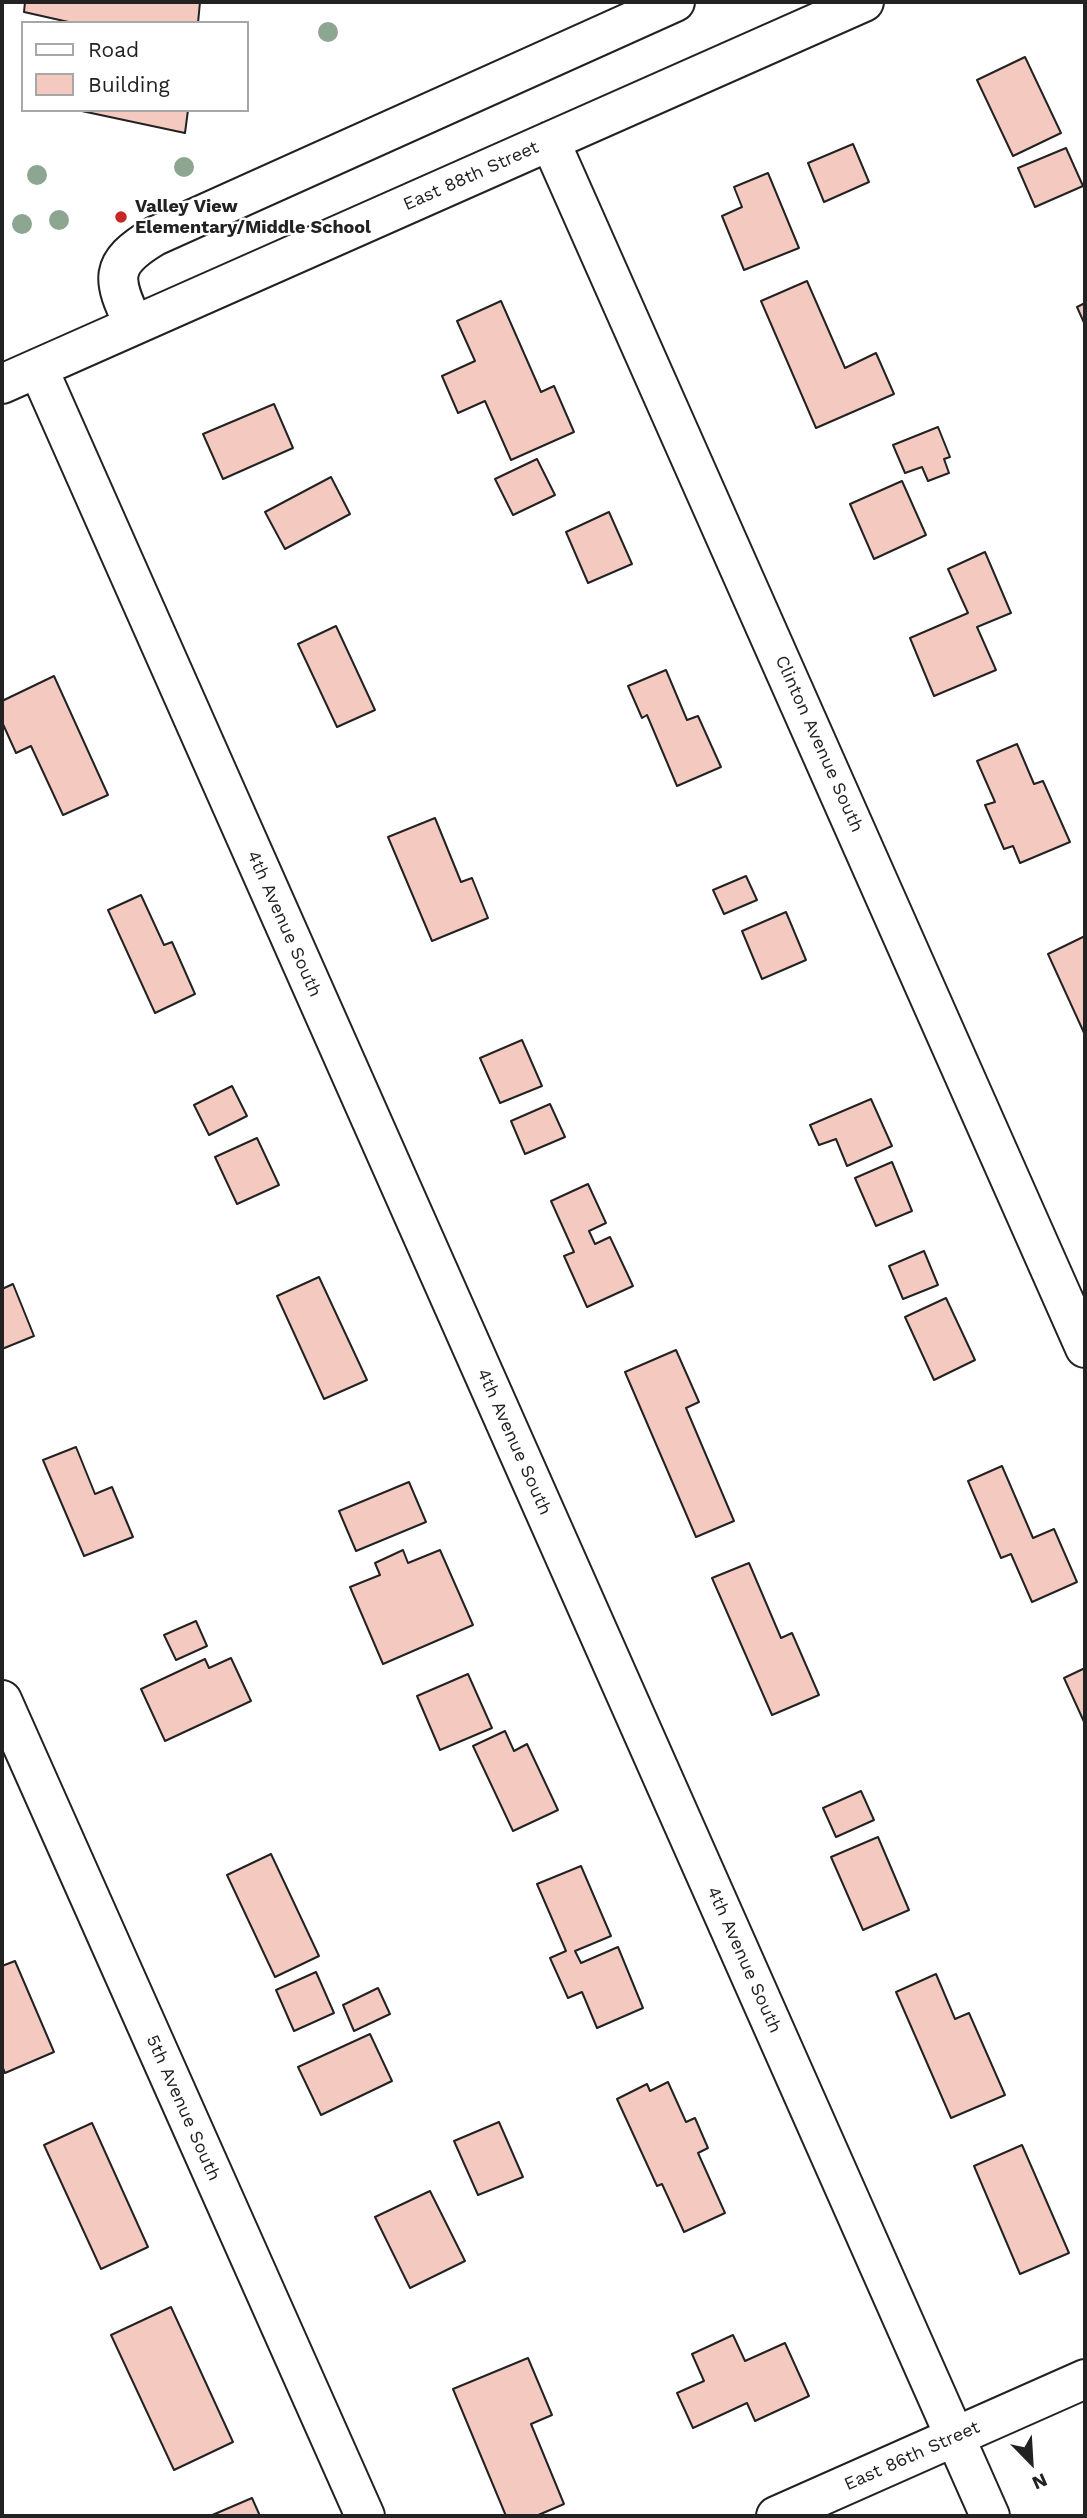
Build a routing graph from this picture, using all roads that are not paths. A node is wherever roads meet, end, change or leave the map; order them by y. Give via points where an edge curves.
1 (676, 2) edge
2 (863, 2) edge
3 (550, 141) junction
4 (134, 325) junction
5 (38, 368) junction
6 (2, 384) edge
7 (1085, 1348) edge
8 (2, 1700) edge
9 (1085, 2379) edge
10 (955, 2437) junction
11 (365, 2516) edge
12 (776, 2516) edge
13 (989, 2516) edge

1 - 4 street via 155,236 129,252 120,264 118,293
2 - 3 street, East 88th Street
3 - 4 street, East 88th Street
3 - 7 street, Clinton Avenue South
4 - 5 street, East 88th Street
5 - 6 street, East 88th Street
5 - 10 street, 4th Avenue South
8 - 11 street, 5th Avenue South
9 - 10 street, East 86th Street
10 - 12 street, East 86th Street
10 - 13 street, 4th Avenue South

